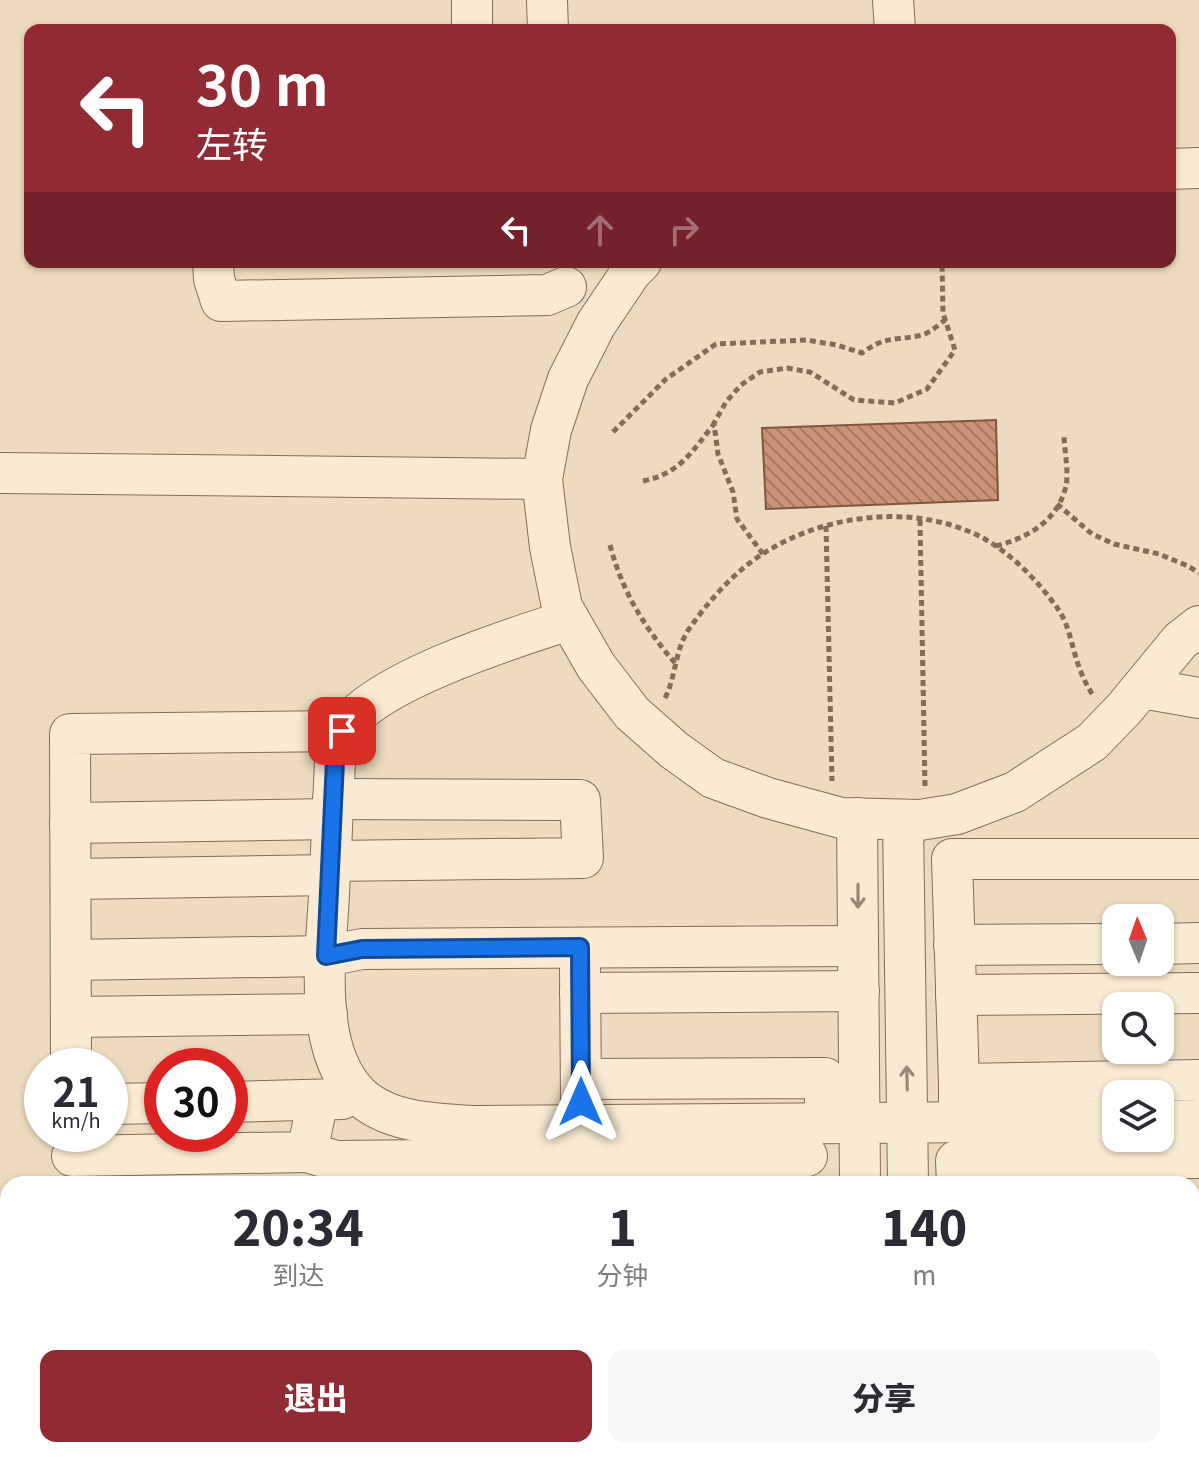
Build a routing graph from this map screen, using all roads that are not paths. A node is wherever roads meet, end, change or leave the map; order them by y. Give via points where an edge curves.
1 (472, 0) edge
2 (547, 0) edge
3 (893, 0) edge
4 (472, 24) edge
5 (548, 24) edge
6 (895, 24) edge
7 (1199, 168) edge
8 (1176, 169) edge
9 (213, 268) edge
10 (635, 268) edge
11 (563, 275) edge
12 (603, 313) junction
13 (0, 473) edge
14 (542, 479) junction
15 (569, 620) junction
16 (1199, 626) edge
17 (1142, 688) junction
18 (1199, 698) edge
19 (342, 731) junction
20 (333, 809) junction
21 (845, 817) junction
22 (914, 819) junction
23 (70, 823) junction
24 (1199, 859) edge
25 (330, 868) junction
26 (71, 879) junction
27 (1199, 943) edge
28 (1102, 944) edge
29 (1174, 944) edge
30 (954, 945) junction
31 (858, 946) junction
32 (580, 947) junction
33 (326, 956) junction
34 (71, 960) junction
35 (859, 991) junction
36 (580, 993) junction
37 (1199, 993) edge
38 (956, 995) junction
39 (327, 1014) junction
40 (71, 1017) junction
41 (71, 1048) edge
42 (581, 1079) junction
43 (1199, 1080) edge
44 (365, 1099) junction
45 (318, 1100) junction
46 (248, 1102) edge
47 (959, 1103) junction
48 (1102, 1119) edge
49 (1199, 1120) edge
50 (1174, 1121) edge
51 (908, 1123) junction
52 (831, 1134) junction
53 (582, 1156) edge
54 (72, 1158) edge
55 (1199, 1158) edge
56 (313, 1168) edge
57 (855, 1176) edge
58 (908, 1176) edge
59 (957, 1176) edge

1 - 4 street
2 - 5 street
3 - 6 street
7 - 8 street
9 - 11 street via 221,301 547,295
10 - 12 street
11 - 12 street
12 - 14 street via 568,379
13 - 14 street
14 - 15 street via 550,547
15 - 19 street via 426,672 370,703
15 - 21 street via 632,713 713,778
16 - 17 street
17 - 18 street
17 - 22 street via 1092,742 1015,792 957,814
19 - 20 street
19 - 23 street via 70,734
20 - 23 street
20 - 25 street
20 - 25 street via 580,800 583,858
21 - 22 street
21 -> 31 street
51 -> 22 street
23 - 26 street
24 - 30 street via 952,859
25 - 26 street
25 - 33 street
26 - 34 street
27 - 29 street
28 - 30 street
30 - 38 street
31 - 32 street
31 - 35 street
32 - 33 street via 362,949
32 - 36 street
33 - 34 street
33 - 39 street
34 - 40 street
35 - 36 street
35 - 52 street
36 - 42 street
37 - 38 street
38 - 47 street
39 - 40 street
39 - 44 street via 344,1074
40 - 41 street
42 - 52 street via 825,1078
42 - 53 street
43 - 47 street
44 - 45 street
44 - 53 street via 407,1119 474,1126
45 - 46 street
45 - 56 street
47 - 48 street
47 - 51 street
49 - 50 street
51 - 52 street
51 - 58 street
52 - 53 street
52 - 57 street
53 - 56 street via 336,1161
54 - 56 street
55 - 59 street via 956,1161

